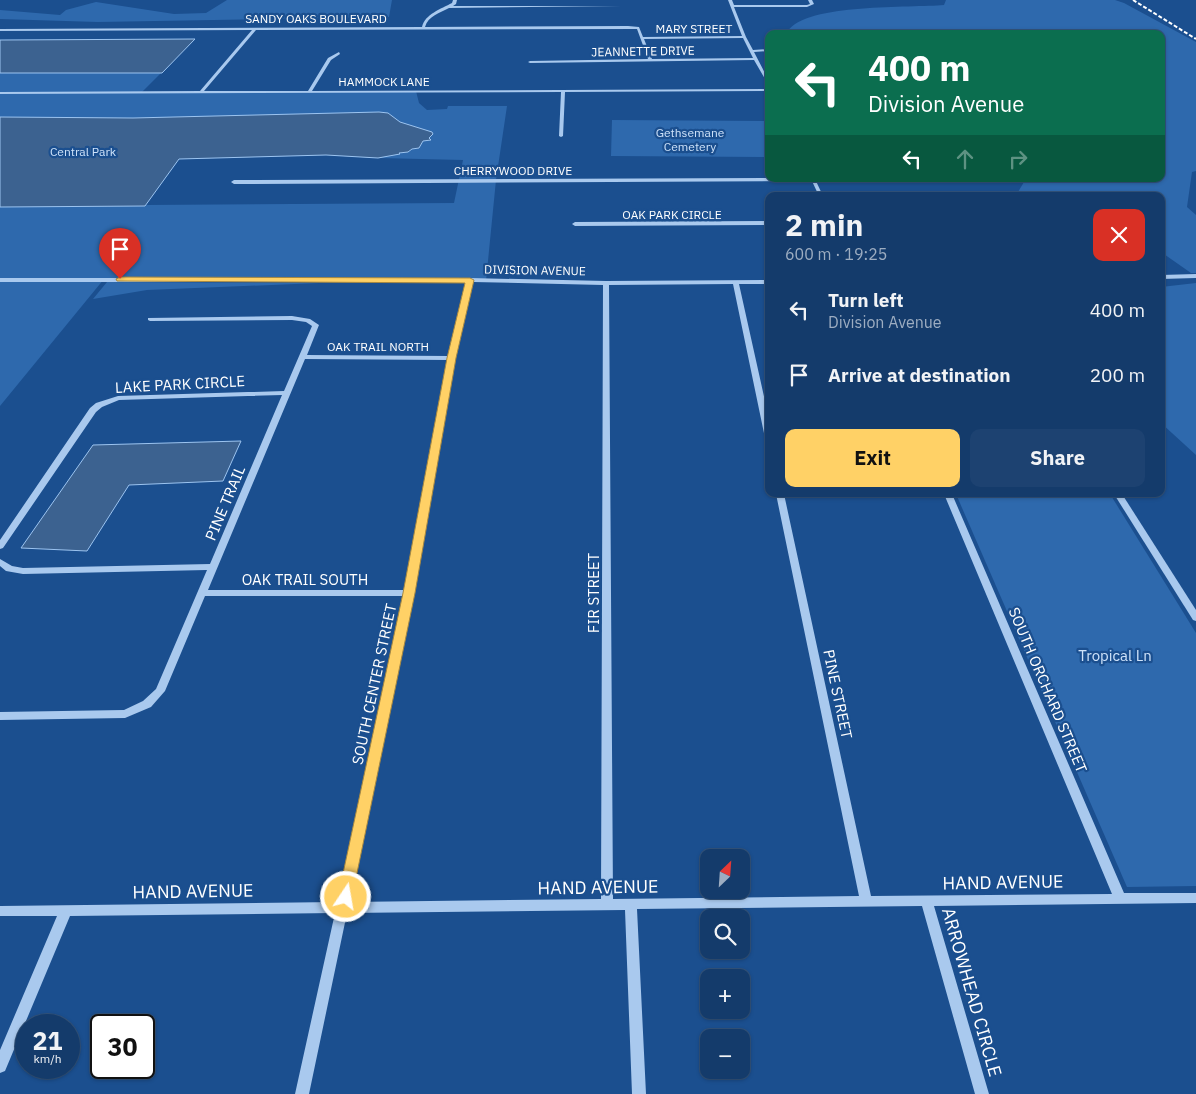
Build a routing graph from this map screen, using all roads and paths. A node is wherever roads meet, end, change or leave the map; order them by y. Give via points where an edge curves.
1 (456, 0) edge
2 (730, 0) edge
3 (810, 0) edge
4 (619, 6) dead end
5 (733, 6) junction
6 (449, 7) junction
7 (631, 27) joint
8 (423, 28) junction
9 (255, 29) junction
10 (0, 30) edge
11 (744, 37) junction
12 (643, 38) junction
13 (765, 50) edge
14 (751, 51) junction
15 (338, 53) dead end
16 (755, 59) junction
17 (651, 61) junction
18 (530, 62) dead end
19 (765, 78) edge
20 (765, 90) edge
21 (563, 91) junction
22 (201, 92) junction
23 (310, 92) junction
24 (0, 93) edge
25 (561, 136) dead end
26 (765, 179) edge
27 (234, 182) dead end
28 (765, 223) edge
29 (575, 224) dead end
30 (1165, 276) edge
31 (1196, 276) edge
32 (0, 280) edge
33 (470, 280) junction
34 (736, 282) junction
35 (765, 282) edge
36 (606, 283) junction
37 (150, 320) dead end
38 (304, 357) junction
39 (452, 358) junction
40 (287, 394) junction
41 (765, 419) edge
42 (781, 497) edge
43 (949, 497) edge
44 (1120, 497) edge
45 (0, 546) edge
46 (0, 562) edge
47 (212, 566) junction
48 (201, 593) junction
49 (409, 593) junction
50 (1196, 618) edge
51 (0, 716) edge
52 (1120, 898) junction
53 (1196, 898) edge
54 (926, 900) junction
55 (866, 901) junction
56 (607, 904) junction
57 (631, 904) junction
58 (344, 907) junction
59 (66, 910) junction
60 (0, 911) edge
61 (0, 1066) edge
62 (302, 1094) edge
63 (639, 1094) edge
64 (982, 1094) edge

1 - 6 street
2 - 5 street
3 - 5 street via 811,6
4 - 6 street
5 - 11 street
6 - 8 street via 425,21
7 - 8 street, SANDY OAKS BOULEVARD
7 - 12 street via 638,28
8 - 9 street, SANDY OAKS BOULEVARD
9 - 10 street, SANDY OAKS BOULEVARD
9 - 22 street
11 - 12 street, MARY STREET
11 - 14 street
12 - 17 street
13 - 14 street
14 - 16 street
15 - 23 street via 329,59
16 - 17 street, JEANNETTE DRIVE
16 - 19 street
17 - 18 street, JEANNETTE DRIVE
20 - 21 street, HAMMOCK LANE
21 - 23 street, HAMMOCK LANE
21 - 25 street
22 - 23 street, HAMMOCK LANE
22 - 24 street, HAMMOCK LANE
26 - 27 street, CHERRYWOOD DRIVE
28 - 29 street, OAK PARK CIRCLE
30 - 31 street
32 - 33 street, DIVISION AVENUE
33 - 36 street, DIVISION AVENUE
33 - 39 street, SOUTH CENTER STREET
34 - 35 street, DIVISION AVENUE
34 - 36 street, DIVISION AVENUE
34 - 41 street
36 - 56 street, FIR STREET
37 - 38 street, PINE TRAIL via 308,320 316,326
38 - 39 street, OAK TRAIL NORTH
38 - 40 street, PINE TRAIL
39 - 49 street, SOUTH CENTER STREET
40 - 45 street, LAKE PARK CIRCLE via 118,398 99,405
40 - 47 street, PINE TRAIL
42 - 55 street, PINE STREET
43 - 52 street, SOUTH ORCHARD STREET
44 - 50 street
46 - 47 street via 9,569 23,572
47 - 48 street, PINE TRAIL
48 - 49 street, OAK TRAIL SOUTH
48 - 51 street, PINE TRAIL via 160,691 147,704 125,714
49 - 58 street, SOUTH CENTER STREET
52 - 53 street, HAND AVENUE
52 - 54 street, HAND AVENUE
54 - 55 street, HAND AVENUE
54 - 64 street, ARROWHEAD CIRCLE
55 - 57 street, HAND AVENUE
56 - 57 street, HAND AVENUE
56 - 58 street, HAND AVENUE
57 - 63 street
58 - 59 street, HAND AVENUE
58 - 62 street, SOUTH CENTER STREET
59 - 60 street, HAND AVENUE
59 - 61 street

